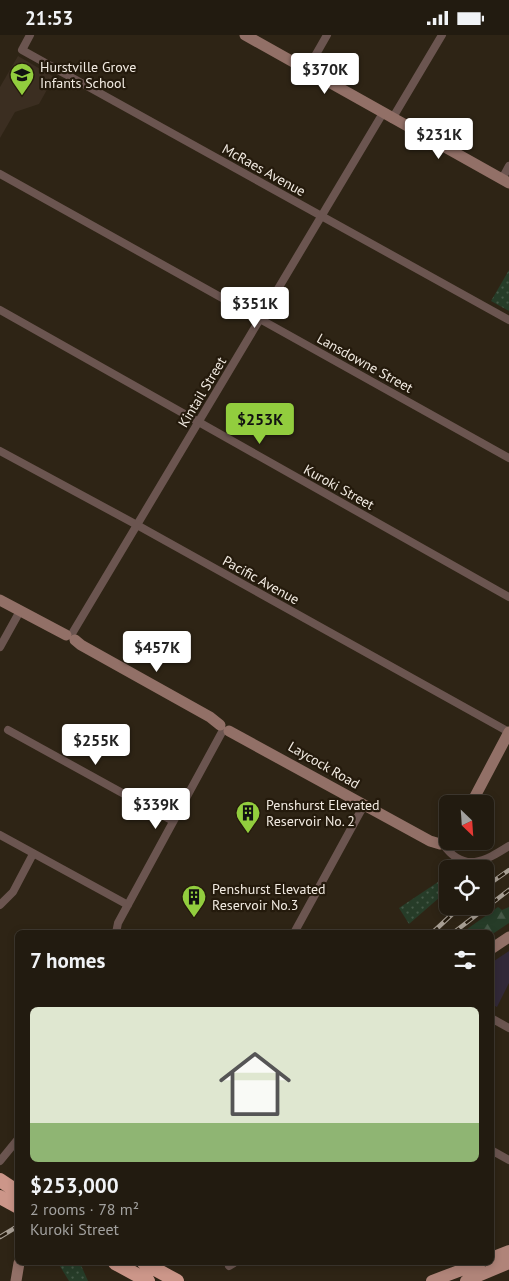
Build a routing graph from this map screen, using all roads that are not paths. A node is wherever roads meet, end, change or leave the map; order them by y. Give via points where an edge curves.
1 (30, 35) edge
2 (245, 35) edge
3 (326, 35) edge
4 (442, 35) edge
5 (307, 70) junction
6 (388, 116) junction
7 (509, 166) edge
8 (0, 174) edge
9 (505, 181) edge
10 (321, 215) junction
11 (0, 311) edge
12 (259, 318) junction
13 (509, 320) edge
14 (198, 423) junction
15 (0, 451) edge
16 (509, 458) edge
17 (137, 525) junction
18 (509, 597) edge
19 (0, 600) edge
20 (20, 611) junction
21 (71, 635) junction
22 (0, 647) edge
23 (224, 729) junction
24 (8, 730) dead end
25 (509, 732) edge
26 (505, 752) edge
27 (477, 795) edge
28 (364, 805) junction
29 (173, 821) junction
30 (0, 835) edge
31 (439, 842) edge
32 (509, 846) edge
33 (450, 850) edge
34 (33, 854) junction
35 (0, 905) edge
36 (128, 905) junction
37 (117, 930) edge
38 (296, 930) edge
39 (509, 937) edge
40 (494, 947) edge
41 (494, 1020) edge
42 (509, 1028) edge
43 (15, 1143) edge
44 (494, 1152) edge
45 (3, 1158) edge
46 (509, 1160) edge
47 (1, 1184) edge
48 (12, 1198) edge
49 (503, 1260) edge
50 (19, 1265) edge
51 (119, 1265) edge
52 (148, 1265) edge
53 (475, 1265) edge
54 (16, 1281) edge
55 (148, 1281) edge
56 (177, 1281) edge
57 (432, 1281) edge
58 (466, 1281) edge

1 - 10 street, McRaes Avenue via 22,50
2 - 5 street
3 - 5 street
4 - 6 street, Kintail Street
5 - 6 street
6 - 9 street
6 - 10 street, Kintail Street
7 - 9 street
8 - 12 street, Lansdowne Street
10 - 12 street, Kintail Street
10 - 13 street, McRaes Avenue
11 - 14 street, Kuroki Street
12 - 14 street, Kintail Street
12 - 16 street, Lansdowne Street
14 - 17 street, Kintail Street
14 - 18 street, Kuroki Street
15 - 17 street, Pacific Avenue
17 - 21 street, Kintail Street
17 - 25 street, Pacific Avenue
19 - 20 street, Laycock Road
20 - 21 street, Laycock Road
20 - 22 street
21 - 23 street, Laycock Road via 84,647 210,717
23 - 28 street, Laycock Road
23 - 29 street
24 - 29 street
25 - 26 street
26 - 27 street
28 - 31 street, Laycock Road via 430,841
28 - 38 street
29 - 36 street
30 - 34 street
32 - 33 street, Laycock Road via 489,859 474,863 452,855
34 - 35 street via 13,892
34 - 36 street
36 - 37 street
39 - 40 street
41 - 42 street
43 - 45 street
44 - 46 street
47 - 48 highway
49 - 58 main road
50 - 54 street
51 - 55 highway
52 - 56 highway
53 - 57 main road

